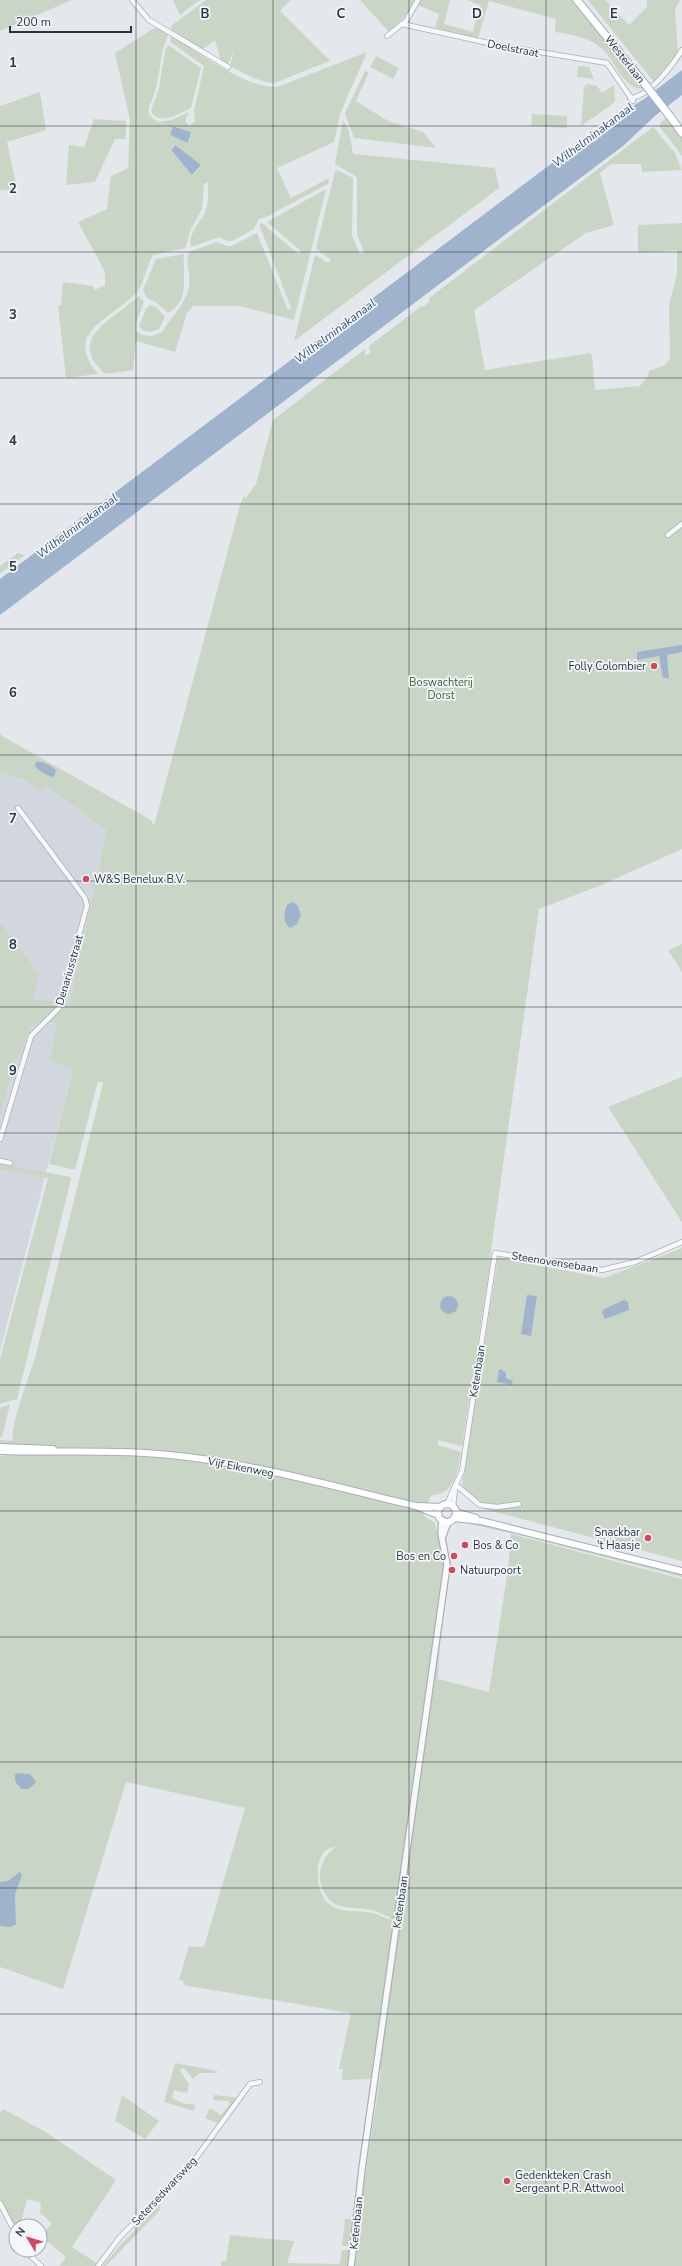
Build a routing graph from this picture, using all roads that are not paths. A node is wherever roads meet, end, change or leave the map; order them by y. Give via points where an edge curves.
1 (132, 0) edge
2 (418, 0) edge
3 (577, 0) edge
4 (402, 24) junction
5 (387, 36) dead end
6 (682, 50) edge
7 (228, 67) dead end
8 (682, 133) edge
9 (682, 524) edge
10 (668, 535) dead end
11 (18, 808) dead end
12 (0, 1140) edge
13 (0, 1161) edge
14 (10, 1163) dead end
15 (682, 1242) edge
16 (495, 1253) joint
17 (0, 1447) edge
18 (0, 1451) edge
19 (62, 1451) junction
20 (456, 1486) junction
21 (519, 1504) dead end
22 (416, 1506) junction
23 (452, 1507) junction
24 (440, 1508) junction
25 (454, 1518) junction
26 (443, 1519) junction
27 (481, 1521) junction
28 (682, 1571) edge
29 (260, 2082) dead end
30 (0, 2203) edge
31 (8, 2218) edge
32 (34, 2258) edge
33 (41, 2266) edge
34 (98, 2266) edge
35 (351, 2266) edge

1 - 7 street via 149,20
2 - 4 street
3 - 8 main road, Westerlaan, bridge
4 - 5 street
4 - 6 street, Doelstraat via 502,46 607,63 632,100 657,82
9 - 10 street
11 - 12 street, Denariusstraat via 85,898 87,906 59,1008 31,1036
13 - 14 street
15 - 16 street, Steenovensebaan via 635,1262 602,1270
16 - 20 street, Ketenbaan via 462,1471
17 - 19 main road, Vijf Eikenweg
18 - 19 main road, Vijf Eikenweg
19 - 22 main road, Vijf Eikenweg via 135,1452 195,1458
20 - 21 street via 480,1505
20 - 23 street, Ketenbaan
22 - 24 main road, Vijf Eikenweg
22 - 26 main road, Vijf Eikenweg
23 - 24 main road
23 - 25 main road
23 - 27 main road
24 - 26 main road
25 - 26 main road
25 - 27 main road
26 - 35 street, Ketenbaan via 442,1538 447,1568 362,2169
27 - 28 main road
29 - 34 street, Setersedwarsweg via 250,2084 188,2169 120,2237
30 - 31 street
32 - 33 street

